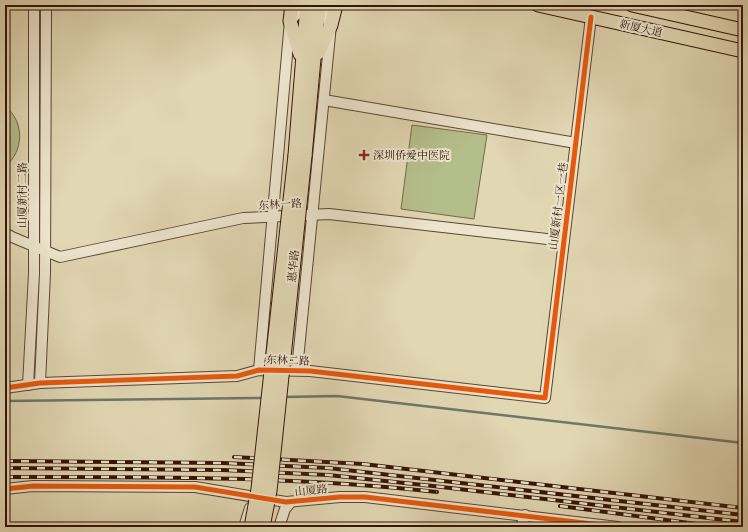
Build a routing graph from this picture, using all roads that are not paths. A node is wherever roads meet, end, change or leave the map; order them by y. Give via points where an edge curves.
1 (34, 5) edge
2 (46, 5) edge
3 (292, 5) edge
4 (313, 5) edge
5 (336, 5) edge
6 (538, 5) edge
7 (632, 5) edge
8 (591, 17) junction
9 (290, 21) junction
10 (331, 25) junction
11 (743, 30) edge
12 (743, 51) edge
13 (308, 63) junction
14 (324, 100) junction
15 (576, 143) junction
16 (300, 155) junction
17 (312, 215) junction
18 (273, 217) junction
19 (5, 233) edge
20 (564, 241) junction
21 (34, 246) junction
22 (46, 251) junction
23 (259, 370) junction
24 (297, 370) junction
25 (40, 383) junction
26 (28, 385) junction
27 (5, 388) edge
28 (545, 398) joint
29 (5, 489) edge
30 (254, 497) junction
31 (291, 502) junction
32 (525, 515) junction
33 (244, 527) edge
34 (251, 527) edge
35 (263, 527) edge
36 (279, 527) edge
37 (521, 527) edge
38 (618, 527) edge

1 - 21 street, 山厦新村二路
2 - 22 street
3 - 9 main road
4 - 9 street
4 - 10 street
4 - 13 main road, 惠华路
5 - 10 main road
6 - 8 main road, 新厦大道
7 - 11 main road, 新厦大道
8 - 12 main road, 新厦大道
8 - 15 street, 山厦新村一区一巷
9 - 13 main road
9 - 18 street
10 - 13 main road
10 - 14 street
13 - 16 main road, 惠华路
14 - 15 street
14 - 17 street
15 - 20 street, 山厦新村一区一巷
16 - 34 main road, 惠华路, bridge
16 - 35 main road, 惠华路, bridge via 270,491
17 - 18 street, 东林一路
17 - 20 street, 东林一路 via 329,214
17 - 24 street
18 - 22 street, 东林一路 via 243,218 60,257
18 - 23 street
19 - 21 street, 东林一路
20 - 28 street, 山厦新村一区一巷
21 - 22 street, 东林一路
21 - 26 street, 山厦新村二路
22 - 25 street
23 - 24 street, 东林二路
23 - 25 street, 东林二路 via 238,376
24 - 28 street, 东林二路
25 - 26 street, 东林二路
26 - 27 street, 东林二路
29 - 30 street, 山厦路 via 33,486 195,487
30 - 31 street, 山厦路
30 - 33 street
31 - 32 street, 山厦路 via 365,497
31 - 36 street via 284,510
32 - 37 street
32 - 38 street, 山厦路

